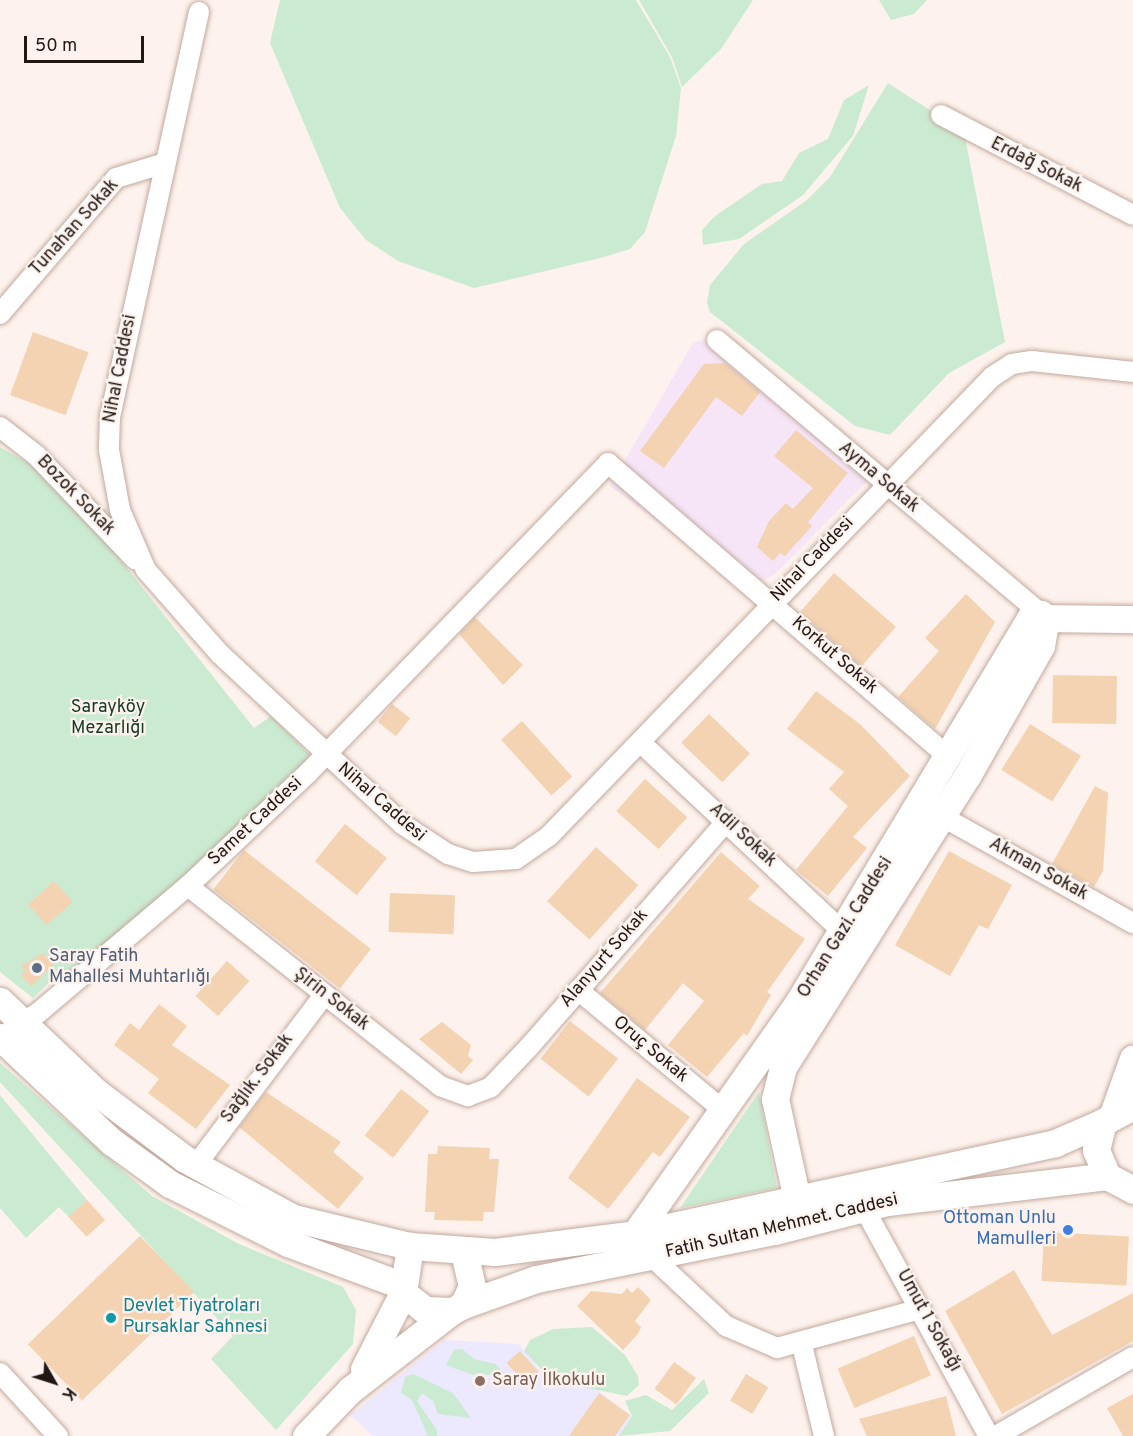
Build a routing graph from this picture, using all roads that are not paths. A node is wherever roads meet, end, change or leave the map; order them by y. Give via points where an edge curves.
1 (199, 12) dead end
2 (941, 115) dead end
3 (165, 163) junction
4 (1133, 216) edge
5 (0, 314) edge
6 (717, 340) dead end
7 (1133, 372) edge
8 (0, 427) edge
9 (608, 463) joint
10 (885, 484) junction
11 (146, 570) junction
12 (773, 603) junction
13 (1041, 614) junction
14 (1133, 619) edge
15 (640, 742) junction
16 (326, 755) junction
17 (950, 758) junction
18 (943, 817) junction
19 (726, 822) junction
20 (188, 886) junction
21 (1133, 923) edge
22 (851, 940) junction
23 (578, 990) junction
24 (324, 995) junction
25 (0, 1001) edge
26 (8, 1030) edge
27 (1133, 1058) edge
28 (481, 1094) joint
29 (723, 1110) junction
30 (1117, 1114) edge
31 (196, 1165) junction
32 (1107, 1176) junction
33 (1133, 1190) edge
34 (796, 1195) junction
35 (864, 1208) junction
36 (635, 1234) junction
37 (410, 1246) junction
38 (464, 1252) junction
39 (651, 1256) junction
40 (358, 1268) junction
41 (402, 1289) junction
42 (458, 1308) junction
43 (921, 1309) junction
44 (383, 1335) junction
45 (802, 1345) junction
46 (1133, 1357) edge
47 (0, 1373) edge
48 (350, 1390) junction
49 (313, 1434) edge
50 (58, 1436) edge
51 (824, 1436) edge
52 (989, 1436) edge
53 (996, 1436) edge

1 - 3 street, Nihal Caddesi
2 - 4 street, Erdağ Sokak
3 - 5 street, Tunahan Sokak via 116,178
3 - 11 street, Nihal Caddesi via 110,416 109,450 120,510
6 - 10 street, Ayma Sokak
7 - 10 street, Nihal Caddesi via 1012,364 976,388
8 - 11 street, Bozok Sokak via 36,454
9 - 12 street, Korkut Sokak
9 - 16 street, Samet Caddesi
10 - 12 street, Nihal Caddesi
10 - 13 street, Ayma Sokak
11 - 16 street, Nihal Caddesi via 220,654
12 - 15 street, Nihal Caddesi
12 - 17 street, Korkut Sokak
13 - 14 street
13 - 17 street, Orhan Gazi. Caddesi via 1025,627
13 - 18 street, Orhan Gazi. Caddesi via 1045,623 1041,646
15 - 16 street, Nihal Caddesi via 530,852 473,862 433,848
15 - 19 street, Adil Sokak
16 - 20 street, Samet Caddesi
17 - 22 street, Orhan Gazi. Caddesi
18 - 21 street, Akman Sokak
18 - 22 street, Orhan Gazi. Caddesi
19 - 22 street, Adil Sokak
19 - 23 street, Alanyurt Sokak
20 - 24 street, Şirin Sokak
20 - 26 street, Samet Caddesi
22 - 29 street, Orhan Gazi. Caddesi
22 - 34 street, Orhan Gazi. Caddesi via 777,1082 782,1144
23 - 28 street, Alanyurt Sokak
23 - 29 street, Oruç Sokak
24 - 28 street, Şirin Sokak via 440,1086 468,1096
24 - 31 street, Sağlık. Sokak via 261,1071
25 - 26 street, Fatih Sultan Mehmet. Caddesi
26 - 31 street, Fatih Sultan Mehmet. Caddesi
26 - 40 street, Fatih Sultan Mehmet. Caddesi via 112,1142 170,1184 242,1223
27 - 30 street
29 - 36 street, Orhan Gazi. Caddesi
30 - 32 street via 1096,1150
30 - 34 street, Fatih Sultan Mehmet. Caddesi via 1055,1143
31 - 37 street, Fatih Sultan Mehmet. Caddesi via 303,1222
32 - 33 street
32 - 35 street, Fatih Sultan Mehmet. Caddesi via 1010,1184
34 - 36 street, Fatih Sultan Mehmet. Caddesi
35 - 39 street, Fatih Sultan Mehmet. Caddesi
35 - 43 street, Umut 1 Sokağı
36 - 38 street, Fatih Sultan Mehmet. Caddesi via 533,1249
37 - 38 street, Fatih Sultan Mehmet. Caddesi
37 - 41 street
38 - 42 street via 472,1286
39 - 42 street, Fatih Sultan Mehmet. Caddesi via 528,1281
39 - 45 street via 697,1303 743,1338 777,1348
40 - 41 street, Fatih Sultan Mehmet. Caddesi
40 - 44 street via 377,1294
41 - 42 street, Fatih Sultan Mehmet. Caddesi via 425,1310
41 - 44 street
42 - 48 street
43 - 45 street
43 - 52 street, Umut 1 Sokağı
44 - 48 street
45 - 51 street
46 - 53 street
47 - 50 street
48 - 49 street

